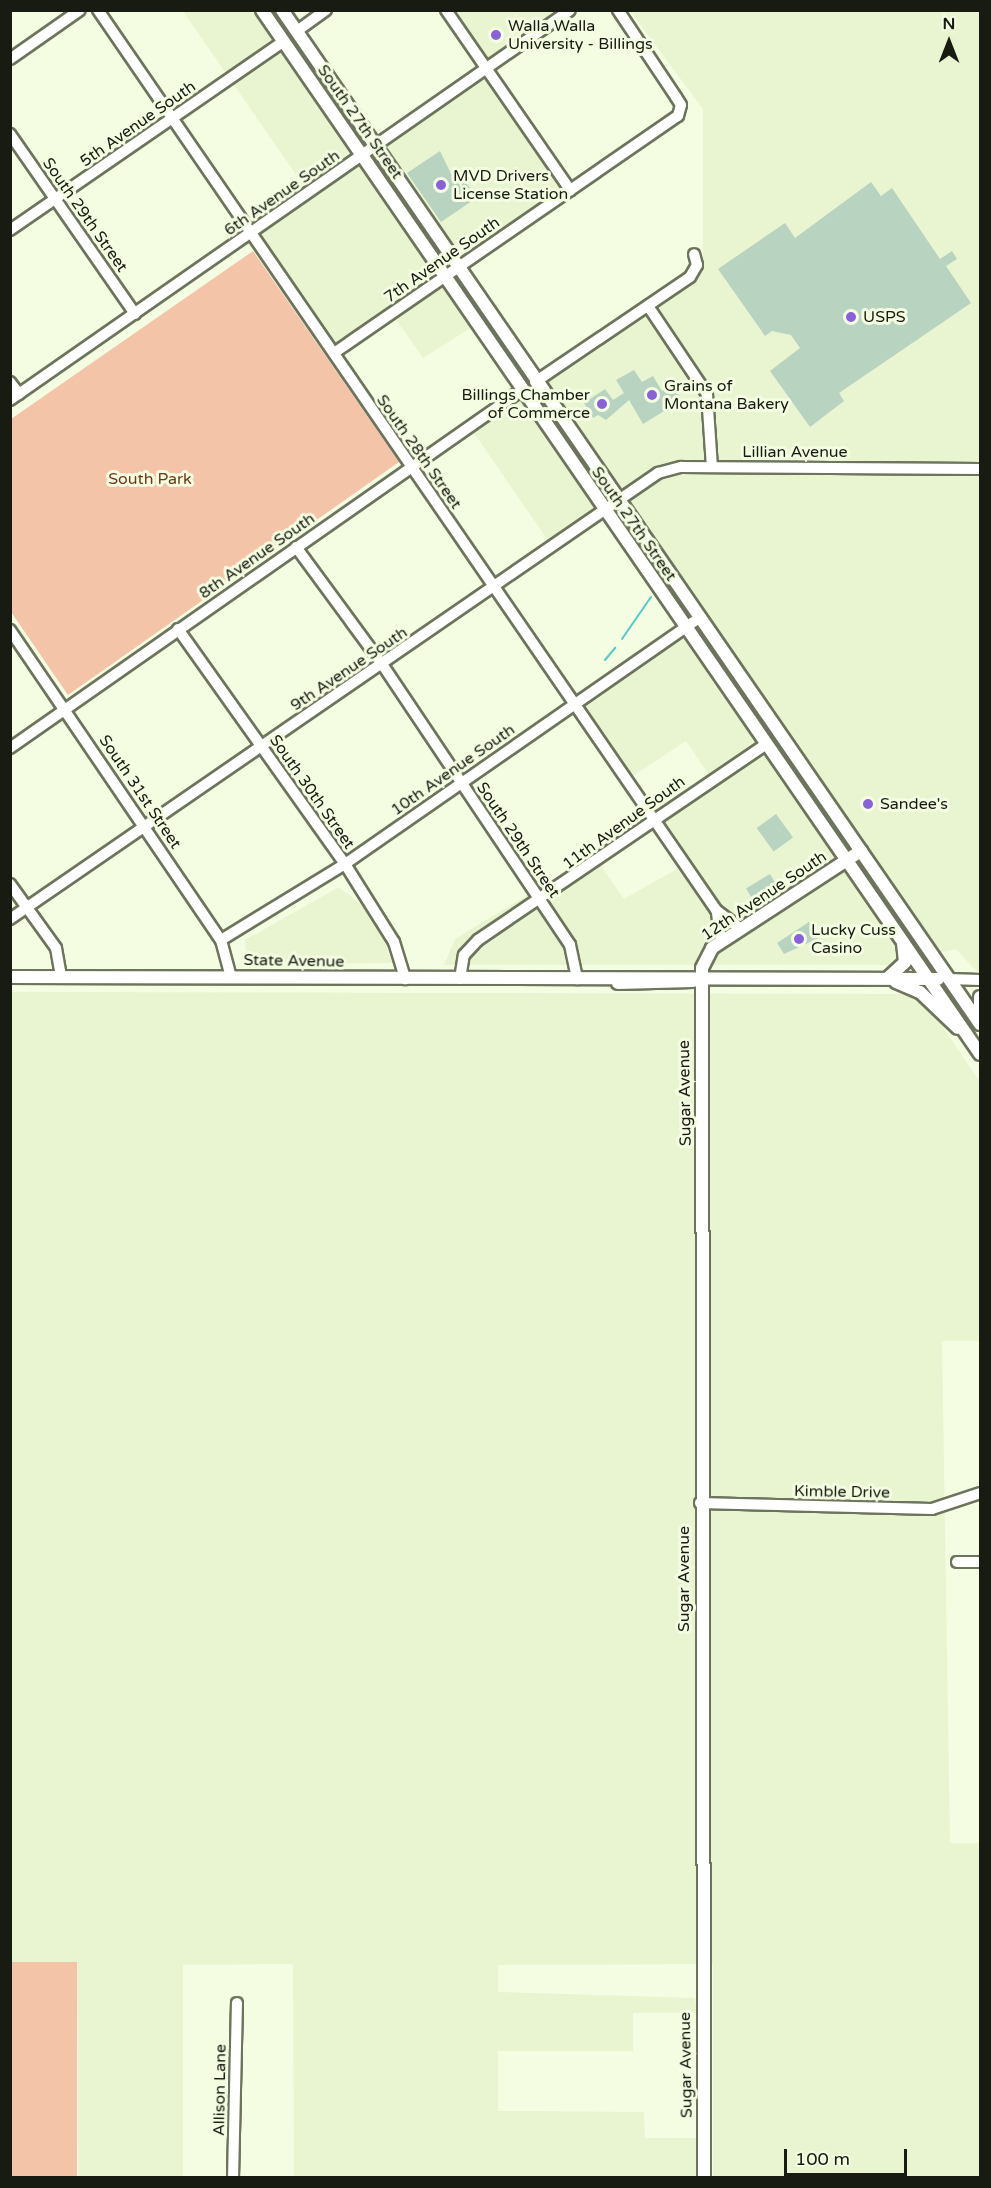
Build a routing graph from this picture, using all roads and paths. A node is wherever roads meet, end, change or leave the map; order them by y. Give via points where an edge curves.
1 (80, 10) edge
2 (98, 10) edge
3 (262, 10) edge
4 (282, 10) edge
5 (326, 10) edge
6 (446, 10) edge
7 (570, 10) edge
8 (618, 10) edge
9 (297, 31) junction
10 (283, 42) junction
11 (10, 59) edge
12 (486, 69) junction
13 (172, 119) junction
14 (10, 134) edge
15 (376, 146) junction
16 (362, 155) junction
17 (570, 190) junction
18 (56, 200) junction
19 (10, 230) edge
20 (251, 233) junction
21 (694, 254) dead end
22 (452, 271) junction
23 (648, 306) junction
24 (135, 314) junction
25 (334, 353) junction
26 (10, 382) edge
27 (535, 382) junction
28 (522, 390) junction
29 (15, 397) edge
30 (411, 466) junction
31 (712, 467) junction
32 (981, 469) edge
33 (618, 501) junction
34 (604, 510) junction
35 (296, 547) junction
36 (493, 586) junction
37 (699, 618) junction
38 (684, 625) junction
39 (178, 629) junction
40 (10, 630) edge
41 (381, 664) junction
42 (575, 704) junction
43 (66, 710) junction
44 (765, 745) junction
45 (262, 747) junction
46 (10, 748) edge
47 (460, 781) junction
48 (654, 819) junction
49 (144, 824) junction
50 (861, 851) junction
51 (845, 861) junction
52 (345, 864) junction
53 (10, 884) edge
54 (541, 901) junction
55 (28, 908) junction
56 (716, 910) junction
57 (10, 919) edge
58 (741, 929) junction
59 (901, 936) junction
60 (221, 940) junction
61 (721, 942) junction
62 (10, 977) edge
63 (61, 977) junction
64 (231, 977) junction
65 (405, 979) junction
66 (460, 979) junction
67 (886, 979) junction
68 (933, 979) junction
69 (948, 979) junction
70 (577, 980) junction
71 (700, 980) junction
72 (981, 980) edge
73 (981, 997) edge
74 (981, 1015) edge
75 (981, 1024) edge
76 (979, 1051) edge
77 (981, 1493) edge
78 (700, 1503) junction
79 (957, 1562) dead end
80 (981, 1562) edge
81 (237, 2003) dead end
82 (233, 2178) edge
83 (704, 2178) edge

1 - 11 street
2 - 13 street, South 28th Street
3 - 10 main road, South 27th Street
4 - 9 main road, South 27th Street
5 - 9 street
6 - 12 street
7 - 12 street, 6th Avenue South
8 - 17 street, 7th Avenue South via 681,105 678,116
9 - 15 main road, South 27th Street
10 - 13 street, 5th Avenue South
10 - 16 main road, South 27th Street
12 - 15 street, 6th Avenue South
12 - 17 street
13 - 18 street, 5th Avenue South
13 - 20 street, South 28th Street
14 - 18 street, South 29th Street
15 - 16 street, 6th Avenue South
15 - 22 main road, South 27th Street
16 - 20 street, 6th Avenue South
16 - 22 main road, South 27th Street
17 - 22 street, 7th Avenue South
18 - 19 street, 5th Avenue South
18 - 24 street, South 29th Street
20 - 24 street, 6th Avenue South
20 - 25 street, South 28th Street
21 - 23 street via 694,274
22 - 25 street, 7th Avenue South
22 - 27 main road, South 27th Street
22 - 28 main road, South 27th Street
23 - 27 street
23 - 31 street via 707,394
24 - 29 street, 6th Avenue South
25 - 30 street, South 28th Street
26 - 29 street
27 - 33 main road, South 27th Street
28 - 30 street, 8th Avenue South
28 - 34 main road, South 27th Street
30 - 35 street, 8th Avenue South
30 - 36 street, South 28th Street
31 - 32 street, Lillian Avenue
31 - 33 street, 9th Avenue South via 669,468
33 - 34 street, 9th Avenue South
33 - 37 main road, South 27th Street
34 - 36 street, 9th Avenue South
34 - 38 main road, South 27th Street
35 - 39 street, 8th Avenue South
35 - 41 street, South 29th Street
36 - 41 street, 9th Avenue South
36 - 42 street, South 28th Street
37 - 38 street, 10th Avenue South
37 - 50 main road, South 27th Street
38 - 42 street, 10th Avenue South
38 - 44 main road, South 27th Street
39 - 43 street, 8th Avenue South
39 - 45 street, South 30th Street
40 - 43 street, South 31st Street
41 - 45 street, 9th Avenue South
41 - 47 street, South 29th Street
42 - 47 street, 10th Avenue South
42 - 48 street, South 28th Street
43 - 46 street, 8th Avenue South
43 - 49 street, South 31st Street
44 - 48 street, 11th Avenue South
44 - 51 main road, South 27th Street
45 - 49 street, 9th Avenue South
45 - 52 street, South 30th Street
47 - 52 street, 10th Avenue South
47 - 54 street, South 29th Street
48 - 54 street, 11th Avenue South
48 - 56 street, South 28th Street
49 - 55 street, 9th Avenue South
49 - 60 street, South 31st Street
50 - 51 main road, 12th Avenue South
50 - 69 main road, South 27th Street
51 - 58 main road, 12th Avenue South
51 - 59 main road, South 27th Street
52 - 60 street, 10th Avenue South
52 - 65 street, South 30th Street via 394,942
53 - 55 street
54 - 66 street, 11th Avenue South via 469,948 461,962
54 - 70 street, South 29th Street via 574,952
55 - 57 street, 9th Avenue South
55 - 63 street via 61,957
56 - 58 street, South 28th Street
56 - 61 street, South 28th Street
58 - 61 main road, 12th Avenue South
59 - 67 main road via 905,962
59 - 68 main road, South 27th Street
60 - 64 street, South 31st Street
61 - 71 main road, 12th Avenue South via 704,958
62 - 63 main road, State Avenue
63 - 64 main road, State Avenue
64 - 65 main road, State Avenue
65 - 66 main road, State Avenue
66 - 70 main road, State Avenue
67 - 68 main road, State Avenue
67 - 71 main road, State Avenue
67 - 76 main road via 920,992
68 - 69 main road, State Avenue
68 - 76 main road, South 27th Street
69 - 72 street
69 - 75 main road, South 27th Street
70 - 71 main road, State Avenue via 644,984
71 - 78 main road, Sugar Avenue
73 - 74 main road
77 - 78 street, Kimble Drive via 933,1509
78 - 83 main road, Sugar Avenue
79 - 80 street
81 - 82 street, Allison Lane

